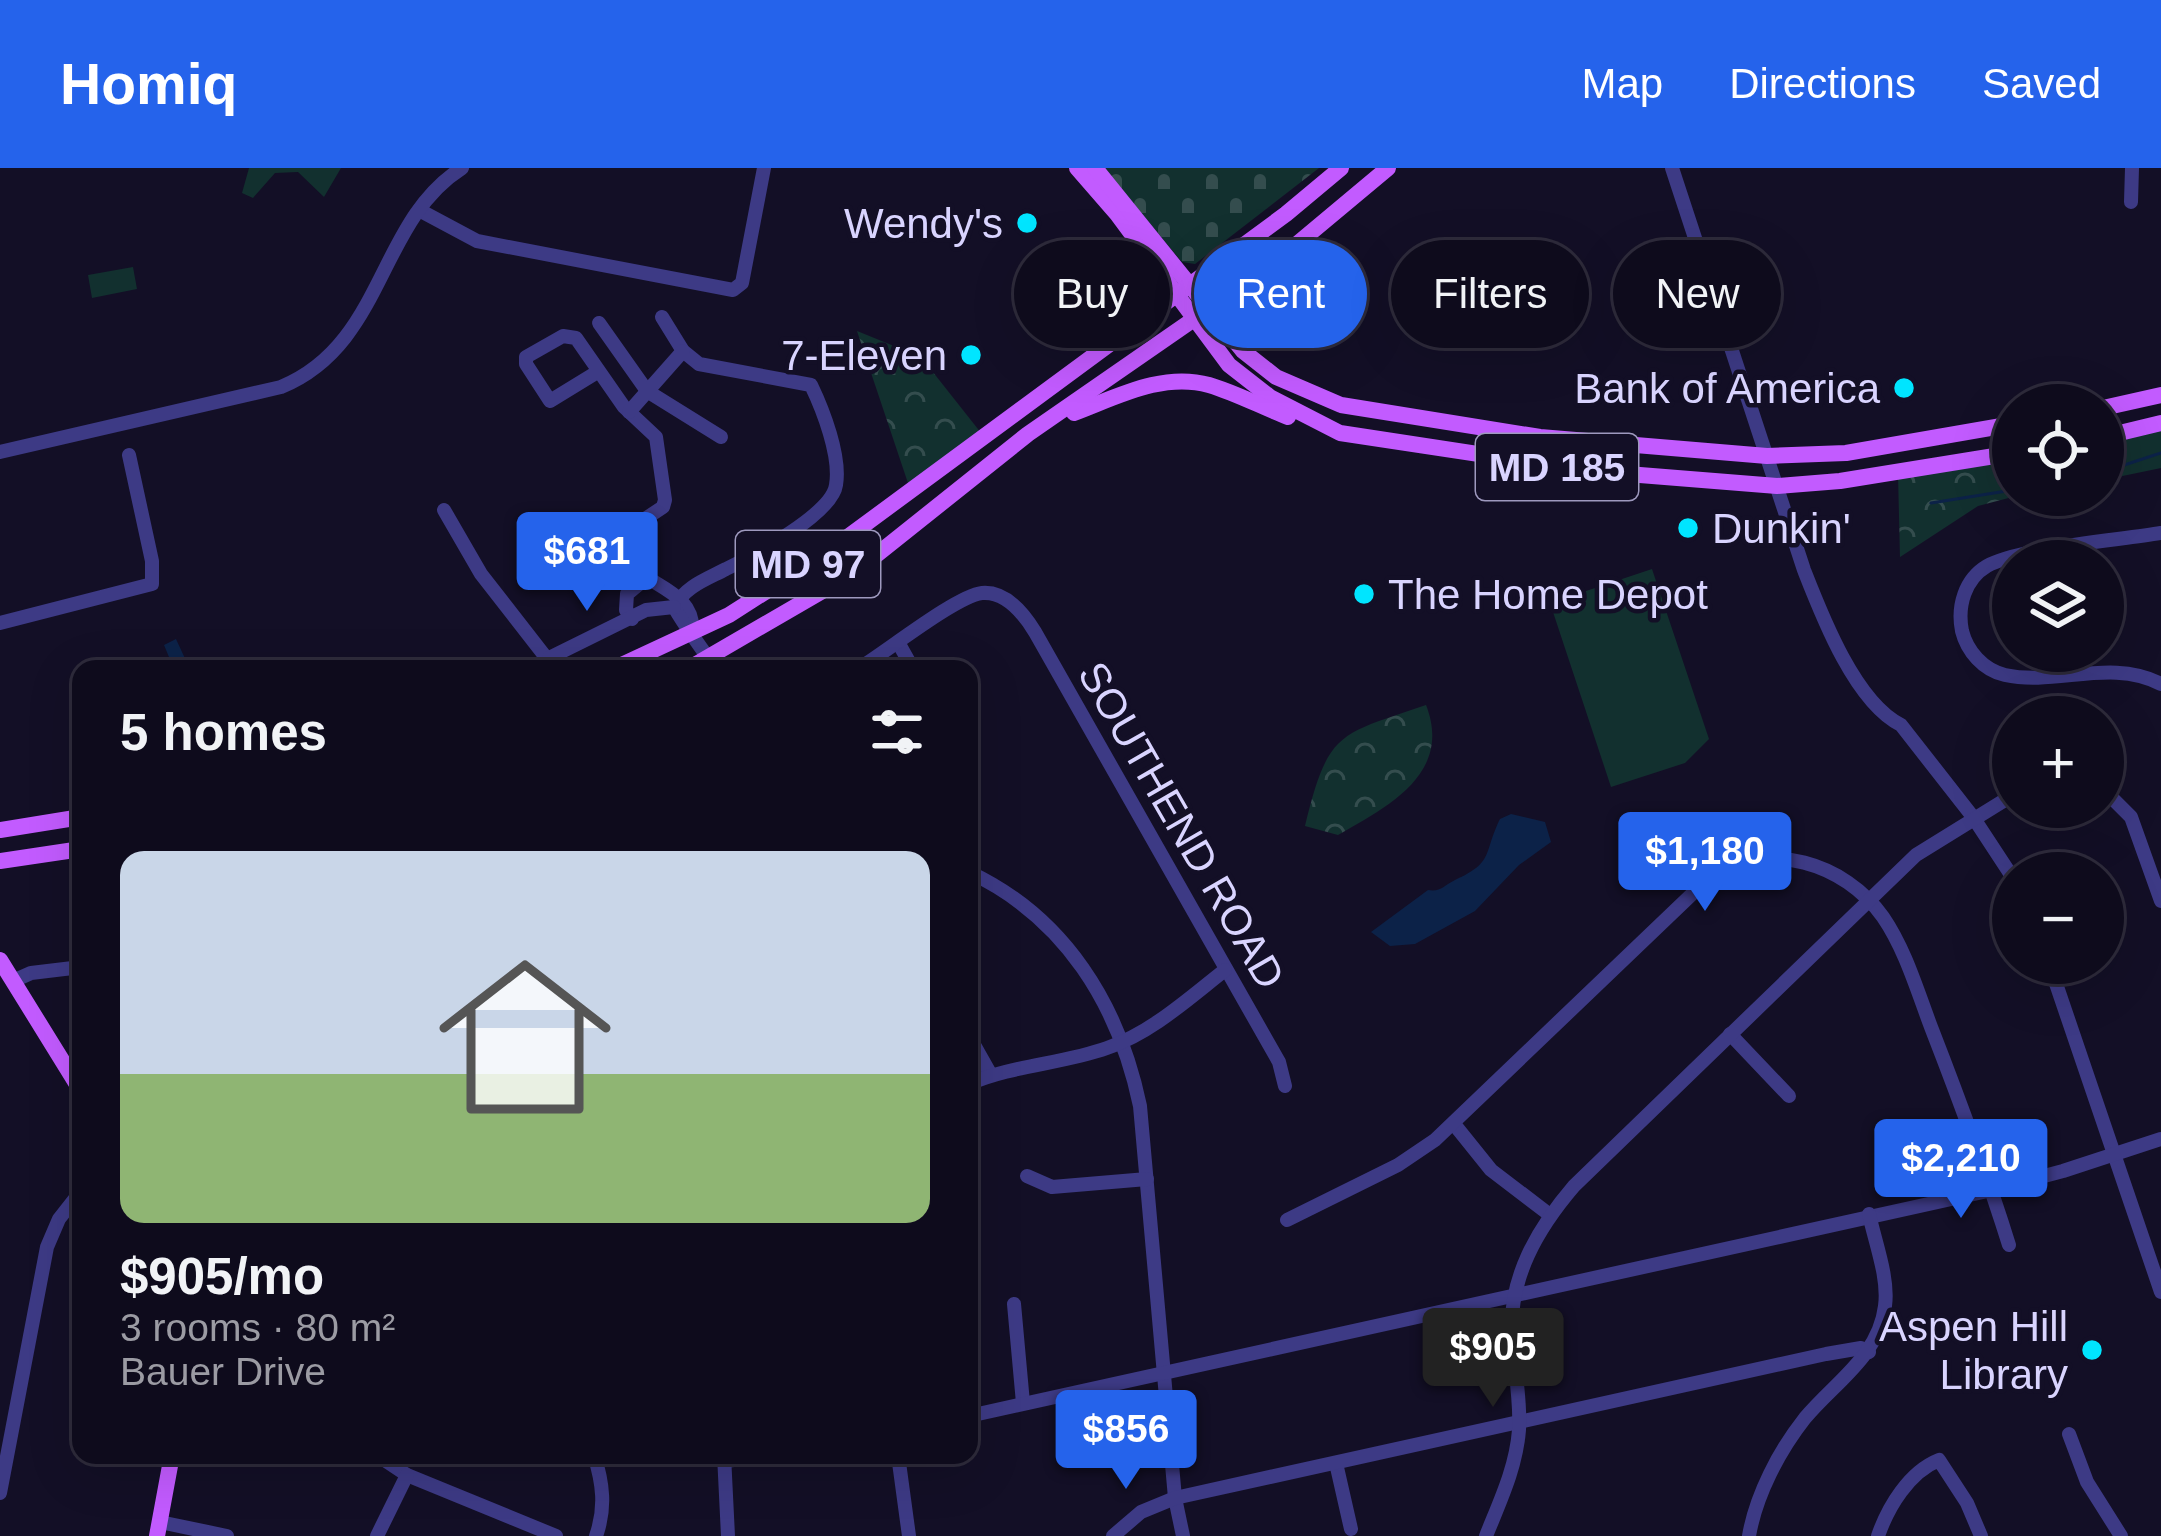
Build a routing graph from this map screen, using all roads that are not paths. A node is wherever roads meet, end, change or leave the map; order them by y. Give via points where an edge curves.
1 (462, 168) edge
2 (764, 168) edge
3 (1077, 168) edge
4 (1095, 168) edge
5 (1341, 168) edge
6 (1388, 168) edge
7 (1672, 168) edge
8 (2132, 168) edge
9 (2131, 202) dead end
10 (419, 210) junction
11 (1304, 240) edge
12 (1184, 289) junction
13 (1194, 304) edge
14 (662, 317) dead end
15 (1194, 321) edge
16 (599, 323) dead end
17 (1223, 348) edge
18 (1239, 348) edge
19 (683, 351) junction
20 (599, 371) junction
21 (647, 391) junction
22 (2161, 394) edge
23 (2124, 403) edge
24 (629, 412) junction
25 (1045, 423) junction
26 (2161, 423) edge
27 (1992, 428) edge
28 (2124, 432) edge
29 (1340, 433) junction
30 (722, 437) dead end
31 (0, 452) edge
32 (129, 455) dead end
33 (1767, 456) junction
34 (1992, 456) edge
35 (1777, 486) junction
36 (444, 510) dead end
37 (2161, 533) edge
38 (648, 581) junction
39 (678, 601) junction
40 (639, 614) junction
41 (0, 623) edge
42 (692, 633) junction
43 (899, 644) junction
44 (550, 660) edge
45 (557, 660) edge
46 (633, 660) edge
47 (710, 660) edge
48 (717, 660) edge
49 (873, 660) edge
50 (909, 660) edge
51 (2161, 684) edge
52 (1992, 807) edge
53 (2124, 810) edge
54 (1973, 817) junction
55 (72, 819) edge
56 (0, 828) edge
57 (72, 850) edge
58 (1996, 852) edge
59 (42, 854) junction
60 (0, 861) edge
61 (0, 876) edge
62 (978, 876) edge
63 (1868, 900) junction
64 (2161, 901) edge
65 (0, 961) edge
66 (72, 968) edge
67 (1225, 970) junction
68 (13, 981) junction
69 (2056, 984) edge
70 (1730, 1034) junction
71 (1124, 1042) junction
72 (978, 1052) edge
73 (991, 1075) junction
74 (72, 1076) edge
75 (978, 1080) edge
76 (1286, 1086) dead end
77 (1789, 1096) dead end
78 (1454, 1124) junction
79 (2161, 1138) edge
80 (2116, 1154) junction
81 (1027, 1176) dead end
82 (1147, 1179) junction
83 (1991, 1190) junction
84 (72, 1202) edge
85 (1869, 1214) junction
86 (1550, 1215) junction
87 (1287, 1220) dead end
88 (2009, 1245) dead end
89 (2161, 1292) edge
90 (1515, 1294) junction
91 (1014, 1304) dead end
92 (1869, 1352) junction
93 (1163, 1372) junction
94 (1023, 1403) junction
95 (978, 1414) edge
96 (1520, 1423) junction
97 (2069, 1434) dead end
98 (1336, 1463) junction
99 (170, 1464) edge
100 (390, 1464) edge
101 (597, 1464) edge
102 (724, 1464) edge
103 (899, 1464) edge
104 (2, 1470) edge
105 (407, 1475) junction
106 (0, 1493) edge
107 (1175, 1498) junction
108 (159, 1529) edge
109 (1351, 1529) dead end
110 (227, 1536) edge
111 (377, 1536) edge
112 (556, 1536) edge
113 (596, 1536) edge
114 (728, 1536) edge
115 (909, 1536) edge
116 (1113, 1536) edge
117 (1183, 1536) edge
118 (1486, 1536) edge
119 (1748, 1536) edge
120 (1878, 1536) edge
121 (1981, 1536) edge
122 (2121, 1536) edge

1 - 10 street
2 - 10 street via 742,283 733,290 477,242
3 - 12 main road
4 - 12 main road
5 - 12 main road, MD 97
6 - 11 main road, MD 97
7 - 33 street
8 - 9 street
10 - 31 street via 338,350 307,376
12 - 13 main road, MD 185
12 - 42 main road, MD 97 via 826,553
14 - 19 street
15 - 25 main road, MD 97
16 - 21 street
17 - 29 main road, MD 185 via 1241,375
18 - 33 main road, MD 185 via 1276,377 1341,405 1540,437
19 - 21 street
19 - 39 street via 698,364 812,385 837,484 789,532
20 - 20 street via 550,401 526,357 572,335
20 - 24 street
21 - 24 street
21 - 30 street
22 - 23 main road
24 - 38 street via 656,437 664,486 663,507 624,534
25 - 29 main road via 1139,388 1189,381
25 - 48 main road, MD 97 via 855,572
26 - 28 main road
27 - 33 main road, MD 185 via 1846,453
29 - 35 main road, MD 185 via 1569,468
32 - 41 street via 152,584
33 - 35 street
34 - 35 main road, MD 185
35 - 54 street via 1848,664
36 - 44 street via 481,574
37 - 51 street via 2004,558 1977,574 1960,604 1965,642 1977,660 2006,675 2119,672
38 - 39 street
38 - 40 street
38 - 40 street via 627,594 626,610
39 - 40 street
39 - 42 street
40 - 45 street
42 - 46 main road, MD 97
42 - 47 street
43 - 49 street
43 - 50 street
43 - 67 street, SOUTHEND ROAD via 962,600 982,593 1011,603 1035,632
52 - 54 street
53 - 64 street
54 - 58 street
54 - 63 street
55 - 56 main road
57 - 59 main road
59 - 60 main road
59 - 61 main road
62 - 71 street via 1053,931 1102,996
63 - 70 street
63 - 78 street via 1790,857 1733,862
63 - 83 street via 1901,951
65 - 68 main road
66 - 68 street
67 - 71 street
67 - 76 street, SOUTHEND ROAD
68 - 74 main road
69 - 80 street
70 - 77 street
70 - 86 street
71 - 73 street
71 - 82 street
72 - 73 street
73 - 75 street
78 - 86 street via 1491,1170
78 - 87 street via 1398,1165
79 - 80 street
80 - 83 street
80 - 89 street
81 - 82 street via 1052,1186
82 - 93 street
83 - 85 street
83 - 88 street
84 - 104 street via 47,1247
85 - 90 street
85 - 92 street via 1886,1294
86 - 90 street
90 - 93 street
90 - 96 street
91 - 94 street
92 - 96 street via 1826,1354
92 - 119 street via 1782,1452
93 - 94 street
93 - 107 street
94 - 95 street
96 - 98 street
96 - 118 street via 1511,1474
97 - 122 street via 2087,1483
98 - 107 street
98 - 109 street
99 - 108 main road
100 - 105 street
101 - 113 street via 604,1505
102 - 114 street
103 - 115 street
104 - 106 street
105 - 111 street
105 - 112 street
107 - 116 street
107 - 117 street
108 - 110 street
120 - 121 street via 1900,1493 1939,1460

